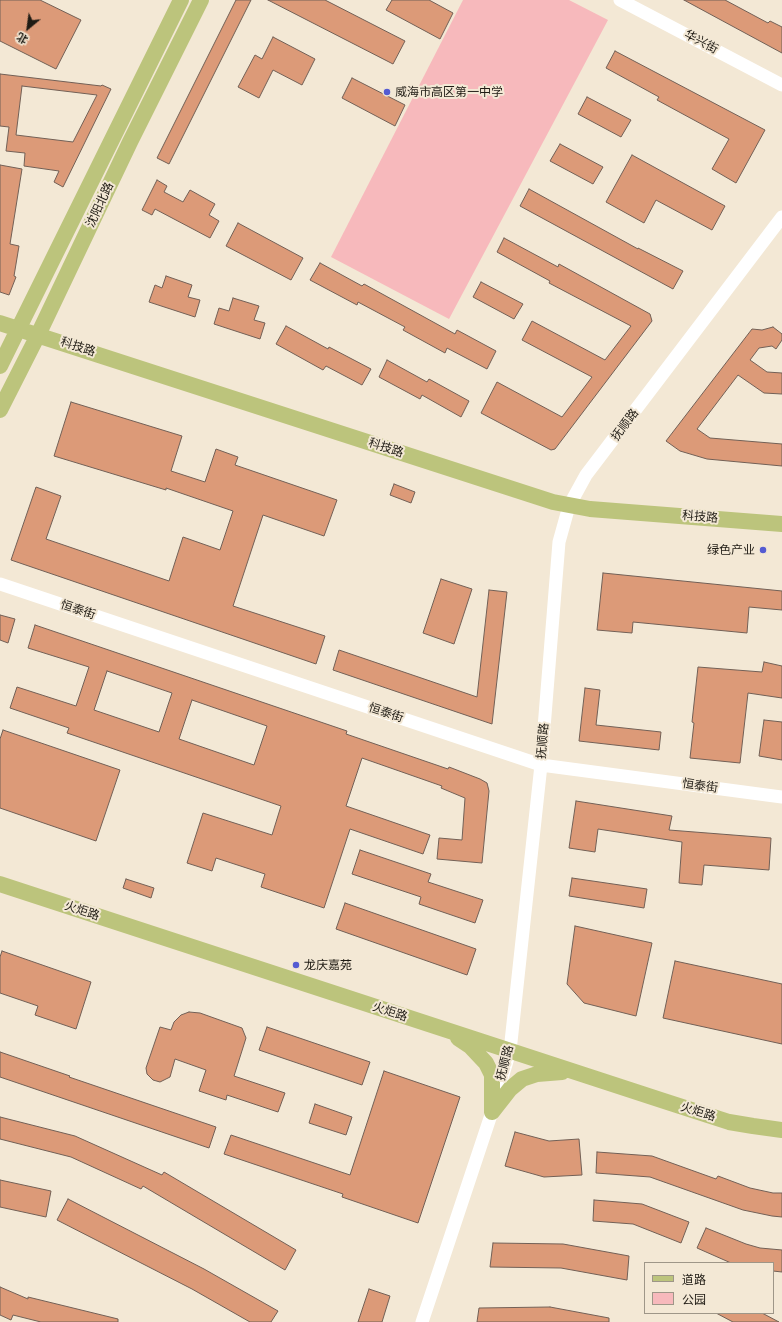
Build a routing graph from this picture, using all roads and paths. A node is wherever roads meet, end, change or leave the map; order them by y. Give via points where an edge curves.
1 (181, 0) edge
2 (201, 0) edge
3 (620, 0) edge
4 (782, 85) edge
5 (782, 217) edge
6 (0, 323) edge
7 (19, 329) junction
8 (38, 335) junction
9 (0, 366) edge
10 (0, 410) edge
11 (569, 506) junction
12 (782, 524) edge
13 (0, 584) edge
14 (542, 765) junction
15 (782, 797) edge
16 (0, 884) edge
17 (444, 1029) junction
18 (510, 1051) junction
19 (571, 1071) junction
20 (492, 1112) junction
21 (782, 1130) edge
22 (422, 1322) edge

1 - 7 main road, 沈阳北路
2 - 8 main road, 沈阳北路
3 - 4 street, 华兴街
5 - 11 street, 抚顺路 via 586,475
6 - 7 main road, 科技路
7 - 8 main road, 科技路
7 - 9 main road, 沈阳北路
8 - 10 main road, 沈阳北路
8 - 11 main road, 科技路
11 - 12 main road, 科技路
11 - 14 street, 抚顺路 via 559,542
13 - 14 street, 恒泰街
14 - 15 street, 恒泰街
14 - 18 street, 抚顺路
16 - 17 main road, 火炬路
17 - 18 main road, 火炬路
17 - 20 main road via 470,1046 486,1063 492,1075
18 - 19 main road, 火炬路
18 - 20 street, 抚顺路
19 - 20 main road via 537,1074 522,1079 510,1088
19 - 21 main road, 火炬路 via 729,1122
20 - 22 street, 抚顺路

